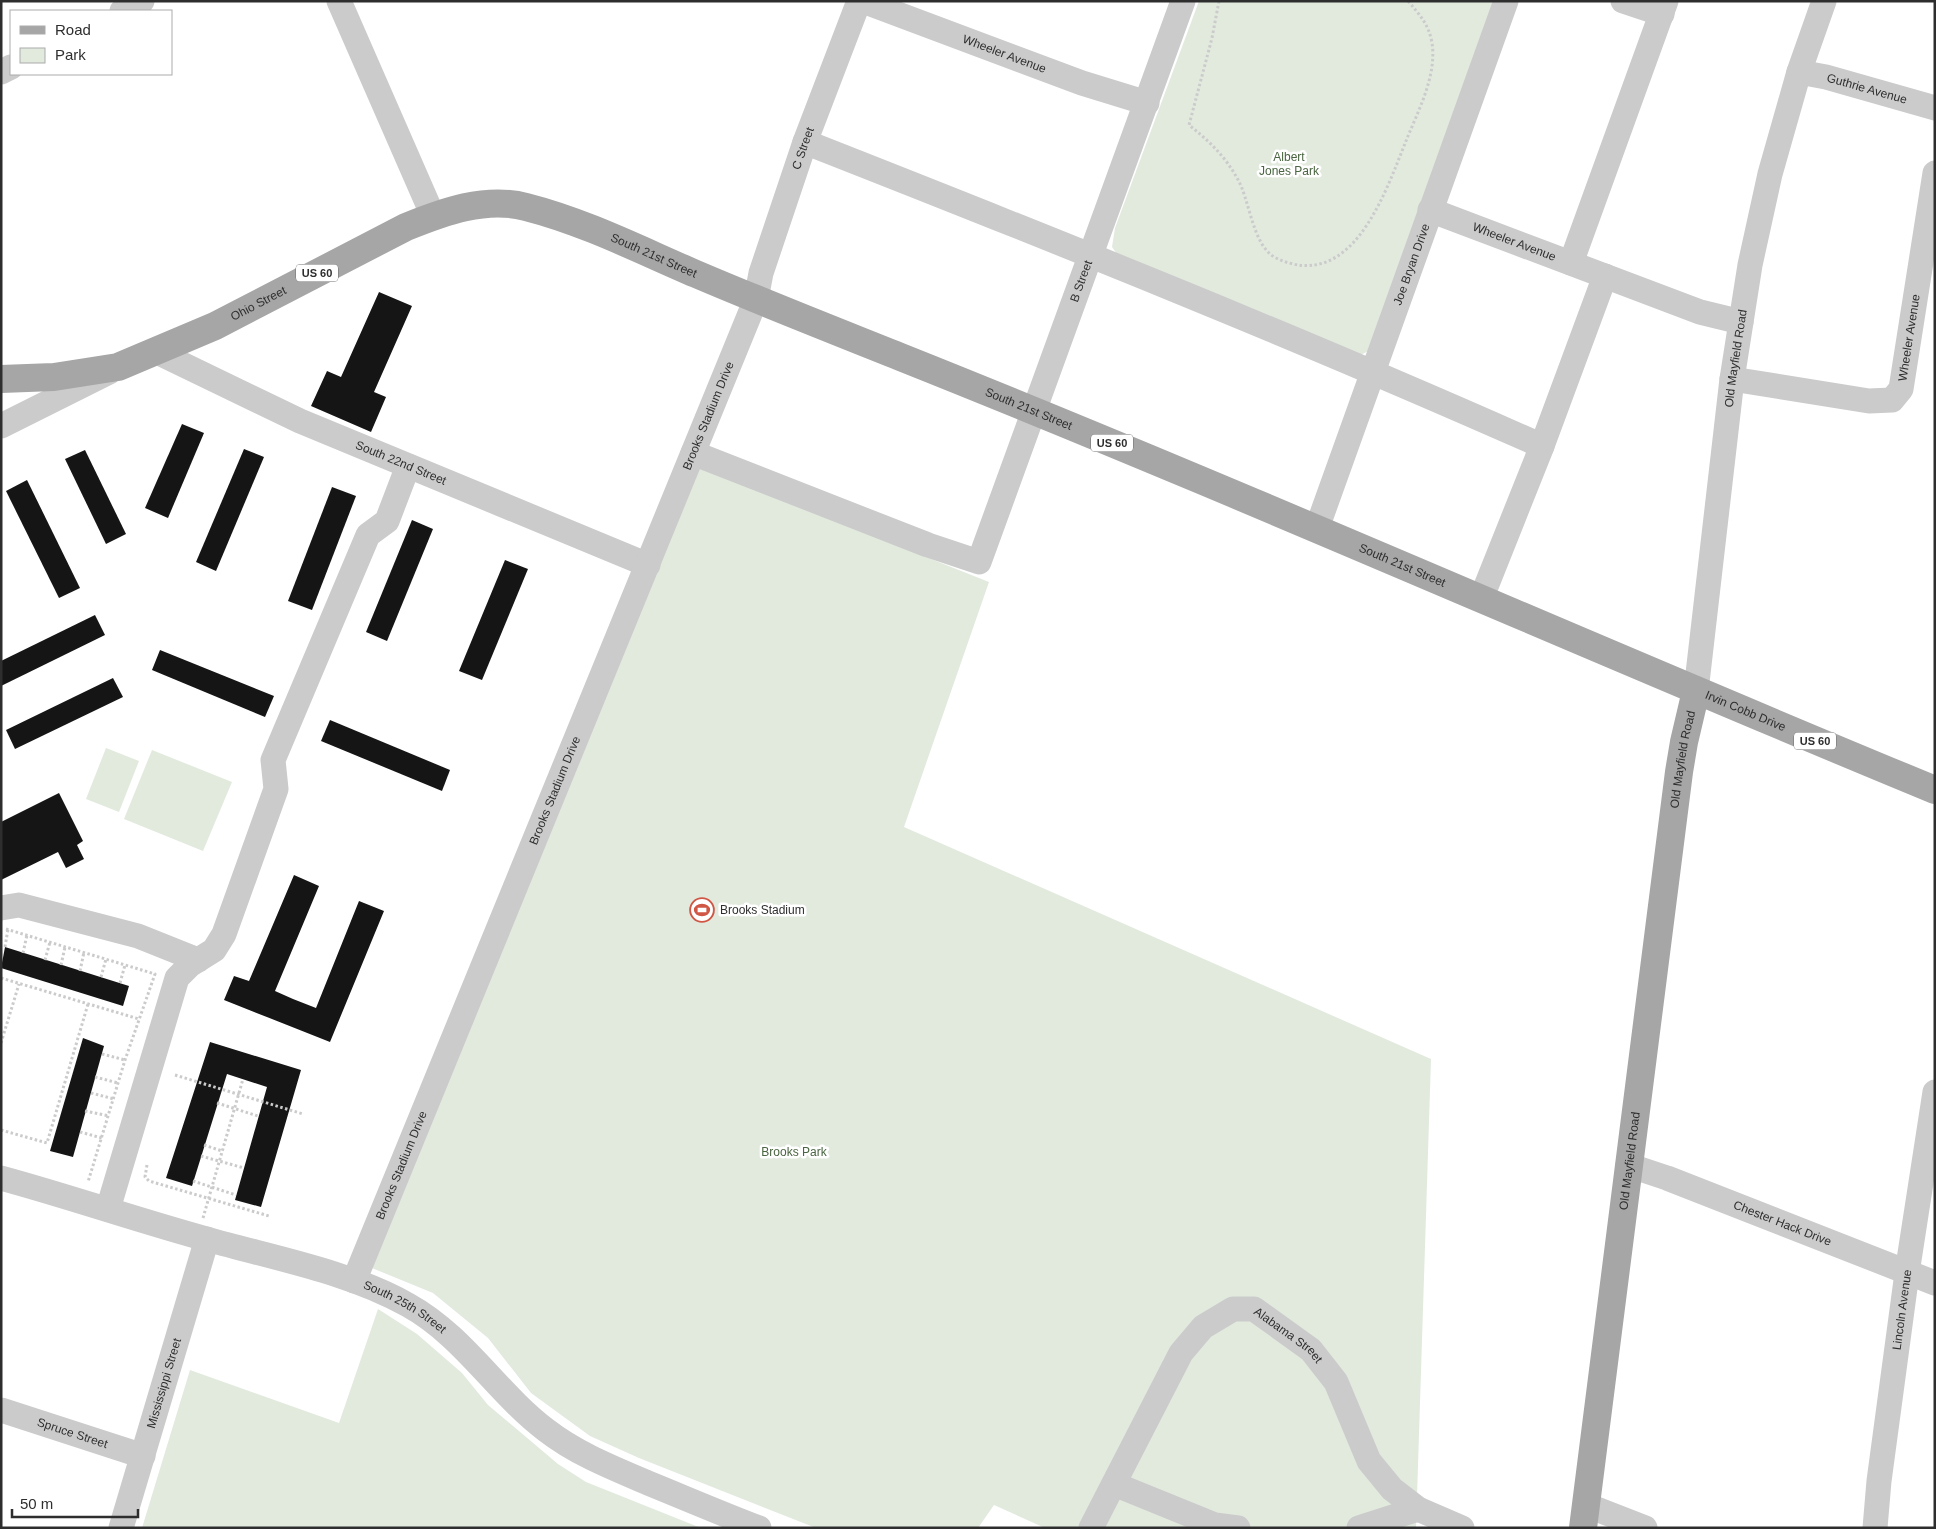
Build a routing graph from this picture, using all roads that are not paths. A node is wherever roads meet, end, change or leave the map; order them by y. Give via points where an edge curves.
1 (142, 1) edge
2 (338, 1) edge
3 (859, 1) edge
4 (863, 1) edge
5 (1183, 1) edge
6 (1506, 1) edge
7 (1623, 1) edge
8 (1824, 1) edge
9 (1664, 8) edge
10 (124, 10) edge
11 (1799, 72) junction
12 (1147, 103) junction
13 (1935, 108) edge
14 (804, 142) junction
15 (1935, 173) edge
16 (523, 205) joint
17 (1430, 210) junction
18 (433, 216) junction
19 (1091, 254) junction
20 (1571, 264) junction
21 (1605, 276) junction
22 (756, 300) junction
23 (1740, 322) junction
24 (157, 352) junction
25 (118, 367) junction
26 (1374, 371) junction
27 (1, 379) edge
28 (1732, 379) junction
29 (1033, 410) junction
30 (1, 426) edge
31 (1542, 446) junction
32 (694, 453) junction
33 (408, 466) junction
34 (1317, 528) junction
35 (648, 565) junction
36 (1481, 599) junction
37 (1696, 691) junction
38 (1935, 790) edge
39 (5, 918) edge
40 (198, 960) junction
41 (1935, 1092) edge
42 (1628, 1166) junction
43 (1, 1178) edge
44 (108, 1209) junction
45 (205, 1229) junction
46 (1907, 1273) junction
47 (354, 1281) junction
48 (1935, 1283) edge
49 (1, 1410) edge
50 (143, 1456) junction
51 (1114, 1484) junction
52 (1418, 1509) junction
53 (1585, 1516) edge
54 (122, 1528) edge
55 (759, 1528) edge
56 (1091, 1528) edge
57 (1238, 1528) edge
58 (1360, 1528) edge
59 (1462, 1528) edge
60 (1645, 1528) edge
61 (1875, 1528) edge

1 - 10 street
2 - 18 street
3 - 14 street, C Street
4 - 12 street, Wheeler Avenue
5 - 12 street, B Street
6 - 17 street, Joe Bryan Drive
7 - 9 street
8 - 11 street, Old Mayfield Road
9 - 20 street
11 - 13 street, Guthrie Avenue
11 - 23 street, Old Mayfield Road via 1770,174
12 - 19 street, B Street
14 - 19 street
14 - 22 street, C Street via 761,273
15 - 28 street, Wheeler Avenue via 1901,388 1892,400 1869,401
16 - 18 main road, Ohio Street / US 60 via 483,203
16 - 22 main road, South 21st Street / US 60 via 589,228
17 - 20 street, Wheeler Avenue
17 - 26 street, Joe Bryan Drive
18 - 24 main road, Ohio Street / US 60 via 216,326
19 - 26 street
19 - 29 street, B Street
20 - 21 street, Wheeler Avenue
21 - 23 street, Wheeler Avenue via 1700,312
21 - 31 street
22 - 29 main road, South 21st Street / US 60
22 - 32 street, Brooks Stadium Drive
23 - 28 street, Old Mayfield Road
24 - 25 main road, Ohio Street / US 60
24 - 33 street, South 22nd Street via 257,402
25 - 27 main road, US 60 via 54,377
25 - 30 street, Ohio Street
26 - 31 street
26 - 34 street, Joe Bryan Drive
28 - 37 street, Old Mayfield Road
29 - 32 street, B Street via 980,562 928,545
29 - 34 main road, South 21st Street / US 60
31 - 36 street
32 - 35 street, Brooks Stadium Drive
33 - 35 street, South 22nd Street
33 - 40 street via 387,521 368,535 273,760 276,789 224,934 214,950
34 - 36 main road, South 21st Street / US 60
35 - 47 street, Brooks Stadium Drive
36 - 37 main road, South 21st Street / US 60
37 - 38 main road, Irvin Cobb Drive / US 60
37 - 42 main road, Old Mayfield Road via 1679,772
39 - 40 street via 19,905 138,936
40 - 44 street via 177,978
41 - 46 street, Lincoln Avenue
42 - 46 street, Chester Hack Drive via 1667,1178
42 - 53 main road, Old Mayfield Road
43 - 44 street, South 25th Street
44 - 45 street, South 25th Street
45 - 47 street, South 25th Street
45 - 50 street, Mississippi Street
46 - 48 street, Chester Hack Drive
46 - 61 street, Lincoln Avenue
47 - 55 street, South 25th Street via 399,1300 434,1321 481,1364 500,1389 524,1411 575,1449 633,1477
49 - 50 street, Spruce Street
50 - 54 street, Mississippi Street
51 - 52 street, Alabama Street via 1158,1394 1191,1339 1203,1327 1232,1309 1254,1309 1297,1339 1325,1365 1340,1390 1369,1461 1392,1489
51 - 56 street, Alabama Street
51 - 57 street via 1215,1525
52 - 58 street
52 - 59 street, Alabama Street
53 - 60 street

